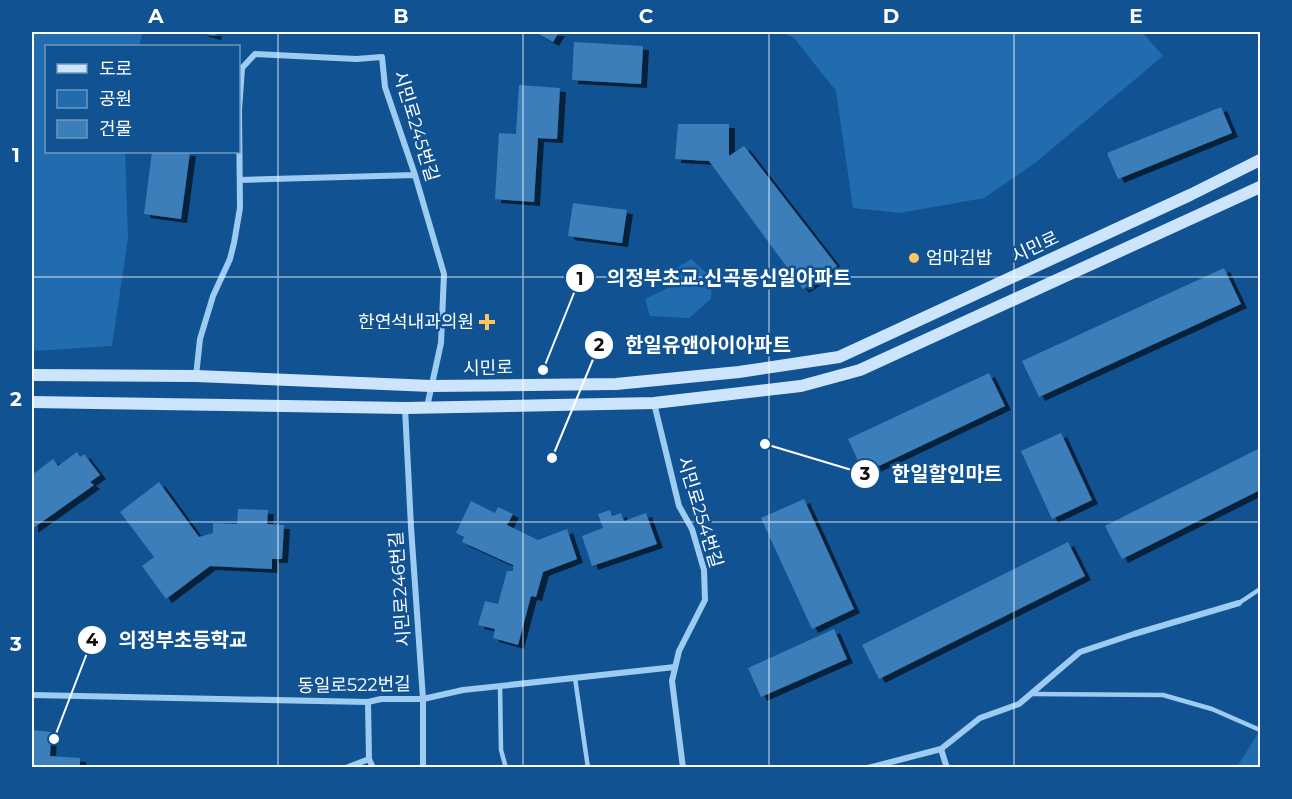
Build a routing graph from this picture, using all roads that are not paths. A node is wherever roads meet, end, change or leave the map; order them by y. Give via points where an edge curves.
1 (240, 96) edge
2 (240, 153) edge
3 (1260, 160) edge
4 (415, 175) junction
5 (240, 180) junction
6 (1260, 187) edge
7 (32, 375) edge
8 (196, 376) junction
9 (431, 386) junction
10 (32, 402) edge
11 (654, 403) junction
12 (427, 407) junction
13 (405, 408) junction
14 (1260, 589) edge
15 (1239, 603) joint
16 (675, 667) junction
17 (575, 678) junction
18 (500, 686) junction
19 (1032, 694) junction
20 (32, 695) edge
21 (423, 699) junction
22 (368, 702) junction
23 (1260, 730) edge
24 (940, 749) junction
25 (369, 759) junction
26 (346, 768) edge
27 (373, 768) edge
28 (423, 768) edge
29 (506, 768) edge
30 (588, 768) edge
31 (683, 768) edge
32 (868, 768) edge
33 (947, 768) edge

1 - 4 street, 시민로245번길 via 242,68 255,54 382,57 385,87
2 - 5 street, 시민로245번길
3 - 9 street, 시민로 via 839,357 616,384
4 - 5 street
4 - 9 street, 시민로245번길 via 444,274 441,343
5 - 8 street, 시민로245번길 via 234,243 200,339
6 - 11 street, 시민로 via 860,370 801,386
7 - 8 street, 시민로
8 - 9 street, 시민로
9 - 12 street, 시민로245번길
10 - 13 street, 시민로
11 - 12 street, 시민로
11 - 16 street, 시민로254번길 via 679,506 692,529 704,570 705,600
12 - 13 street, 시민로
13 - 21 street, 시민로246번길
14 - 15 lane
15 - 19 street via 1080,652
16 - 17 street, 동일로522번길
16 - 31 street, 시민로254번길 via 672,681
17 - 18 street, 동일로522번길
17 - 30 lane
18 - 21 street, 동일로522번길
18 - 29 lane via 501,750
19 - 23 lane via 1163,695 1212,709
19 - 24 street via 1018,705 980,718
20 - 22 street, 동일로522번길
21 - 22 street, 동일로522번길
21 - 28 street, 시민로246번길
22 - 25 street
24 - 32 street
24 - 33 street
25 - 26 street
25 - 27 street

